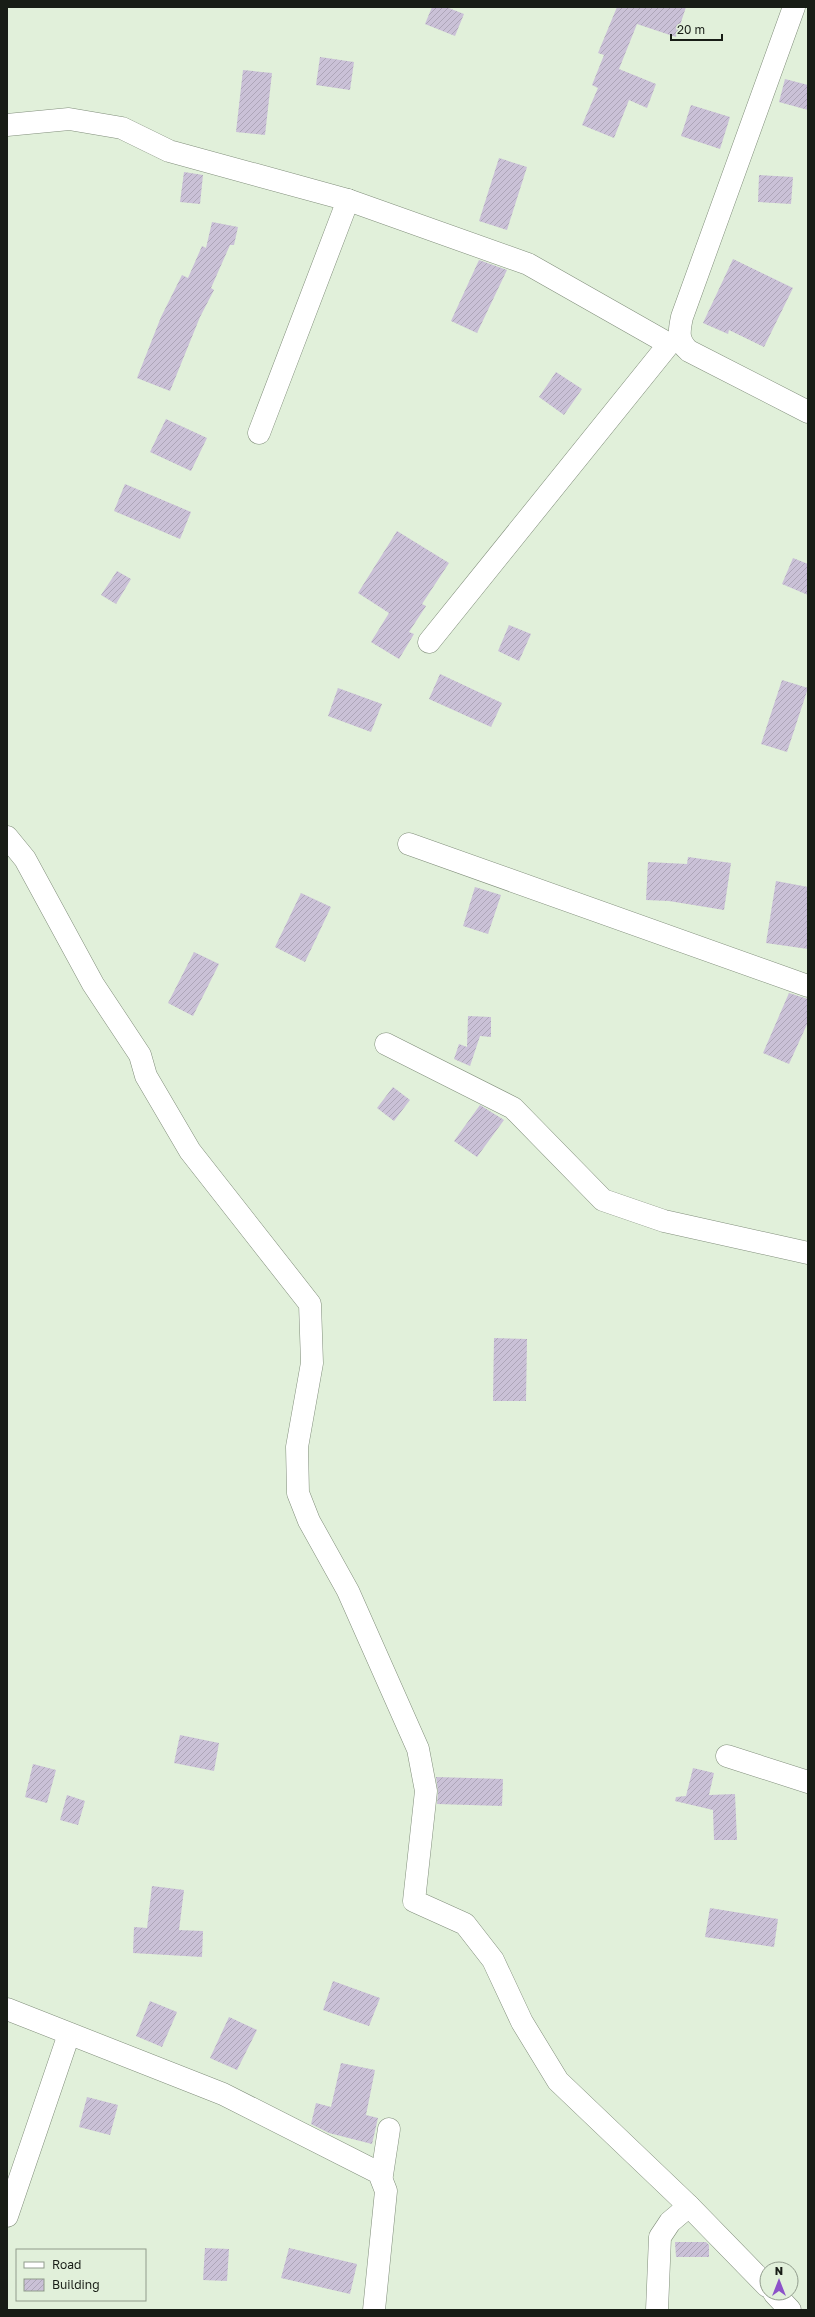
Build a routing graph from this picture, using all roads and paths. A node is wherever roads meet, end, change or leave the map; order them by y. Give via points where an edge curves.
1 (794, 7) edge
2 (7, 125) edge
3 (348, 200) junction
4 (808, 412) edge
5 (259, 433) dead end
6 (429, 642) dead end
7 (7, 837) edge
8 (409, 844) dead end
9 (808, 986) edge
10 (386, 1044) dead end
11 (808, 1253) edge
12 (727, 1756) dead end
13 (808, 1782) edge
14 (7, 2010) edge
15 (68, 2034) junction
16 (389, 2129) dead end
17 (379, 2173) junction
18 (689, 2206) junction
19 (7, 2216) edge
20 (759, 2278) edge
21 (782, 2301) edge
22 (374, 2310) edge
23 (657, 2310) edge
24 (790, 2310) edge

1 - 4 street via 678,333 682,346 690,351
2 - 3 street via 69,119 122,128 169,151
3 - 5 street
3 - 6 street via 528,264 669,344
7 - 18 street via 25,859 93,984 140,1055 146,1076 190,1152 310,1304 312,1363 297,1447 298,1493 309,1521 348,1590 418,1749 426,1791 414,1901 465,1924 493,1960 522,2022 558,2081
8 - 9 street
10 - 11 street via 513,1108 603,1200 664,1221
12 - 13 street
14 - 15 street
15 - 17 street via 223,2094
15 - 19 street
16 - 17 street via 382,2174
17 - 22 street via 386,2191
18 - 20 street
18 - 23 street via 670,2222 660,2236
21 - 24 street

